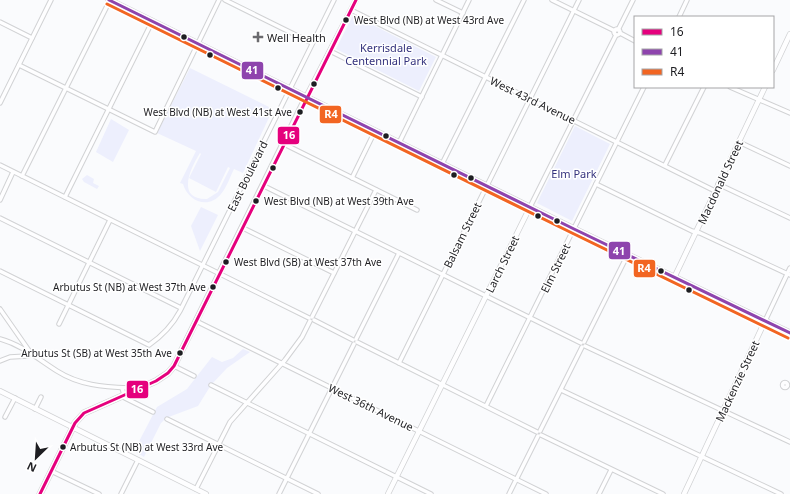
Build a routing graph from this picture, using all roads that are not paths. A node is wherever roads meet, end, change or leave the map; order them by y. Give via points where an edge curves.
1 (51, 0) edge
2 (110, 0) edge
3 (220, 0) edge
4 (225, 0) edge
5 (332, 0) edge
6 (356, 0) edge
7 (436, 0) edge
8 (469, 0) edge
9 (524, 0) edge
10 (552, 0) edge
11 (579, 0) edge
12 (633, 0) edge
13 (687, 0) edge
14 (351, 10) junction
15 (574, 10) junction
16 (463, 13) junction
17 (679, 16) edge
18 (0, 22) edge
19 (152, 22) junction
20 (617, 32) junction
21 (790, 34) edge
22 (32, 38) junction
23 (634, 40) edge
24 (312, 43) junction
25 (198, 44) junction
26 (330, 51) junction
27 (442, 55) junction
28 (19, 65) junction
29 (774, 68) edge
30 (486, 77) junction
31 (66, 88) junction
32 (644, 88) edge
33 (704, 88) edge
34 (732, 88) edge
35 (765, 88) edge
36 (288, 89) junction
37 (0, 92) edge
38 (4, 94) junction
39 (306, 97) junction
40 (422, 97) junction
41 (530, 98) junction
42 (759, 100) junction
43 (0, 103) edge
44 (109, 110) junction
45 (790, 113) edge
46 (573, 120) junction
47 (375, 131) junction
48 (617, 141) junction
49 (738, 142) junction
50 (399, 143) junction
51 (284, 144) junction
52 (442, 164) junction
53 (665, 165) junction
54 (0, 166) edge
55 (790, 166) edge
56 (14, 172) junction
57 (22, 176) junction
58 (352, 178) junction
59 (596, 184) junction
60 (718, 184) junction
61 (264, 186) junction
62 (486, 186) junction
63 (376, 190) junction
64 (715, 191) junction
65 (65, 197) junction
66 (0, 200) edge
67 (530, 208) junction
68 (417, 210) dead end
69 (0, 218) edge
70 (790, 218) edge
71 (110, 220) junction
72 (243, 228) junction
73 (574, 230) junction
74 (355, 231) junction
75 (696, 232) junction
76 (399, 253) junction
77 (627, 256) junction
78 (89, 262) junction
79 (202, 265) junction
80 (790, 268) edge
81 (0, 271) edge
82 (334, 273) junction
83 (220, 274) junction
84 (442, 275) junction
85 (789, 275) edge
86 (674, 278) junction
87 (486, 296) junction
88 (69, 305) junction
89 (181, 308) junction
90 (0, 309) edge
91 (530, 318) junction
92 (311, 319) junction
93 (196, 321) junction
94 (765, 321) junction
95 (59, 324) dead end
96 (790, 333) edge
97 (0, 339) edge
98 (355, 341) junction
99 (583, 345) junction
100 (30, 352) junction
101 (0, 361) edge
102 (282, 363) junction
103 (398, 363) junction
104 (174, 366) junction
105 (194, 376) dead end
106 (211, 385) dead end
107 (442, 385) junction
108 (122, 388) junction
109 (332, 388) junction
110 (133, 390) junction
111 (561, 390) junction
112 (0, 391) edge
113 (124, 394) junction
114 (41, 397) dead end
115 (15, 398) junction
116 (247, 403) junction
117 (486, 406) junction
118 (35, 409) junction
119 (723, 411) junction
120 (153, 412) dead end
121 (5, 417) dead end
122 (167, 419) dead end
123 (73, 427) junction
124 (419, 431) junction
125 (309, 434) junction
126 (539, 434) junction
127 (790, 442) edge
128 (218, 444) junction
129 (701, 456) junction
130 (138, 460) junction
131 (611, 470) junction
132 (51, 471) junction
133 (397, 477) junction
134 (286, 478) junction
135 (516, 480) junction
136 (196, 489) junction
137 (40, 494) edge
138 (97, 494) edge
139 (121, 494) edge
140 (206, 494) edge
141 (279, 494) edge
142 (318, 494) edge
143 (388, 494) edge
144 (431, 494) edge
145 (509, 494) edge
146 (546, 494) edge
147 (599, 494) edge
148 (663, 494) edge
149 (684, 494) edge
150 (781, 494) edge

1 - 22 street
2 - 19 main road
2 - 31 street
3 - 25 street
4 - 24 street
5 - 24 street, East Boulevard
6 - 14 street
7 - 16 street
8 - 16 street
9 - 30 street
10 - 15 street
11 - 15 street, Balsam Street
12 - 20 street, Larch Street
13 - 17 street
14 - 26 street
14 - 27 street, West 43rd Avenue
15 - 20 street
15 - 41 street, Balsam Street
16 - 27 street
18 - 22 street
19 - 25 main road
19 - 44 street
20 - 23 street
20 - 46 street, Larch Street
21 - 29 street
22 - 28 street
24 - 36 street, East Boulevard
25 - 36 main road
25 - 44 street via 154,132
26 - 39 street
26 - 40 street
27 - 30 street, West 43rd Avenue
27 - 40 street
28 - 31 street
28 - 38 street
30 - 41 street, West 43rd Avenue
30 - 52 street
31 - 44 street
31 - 57 street
32 - 48 street, Elm Street
33 - 53 street
34 - 42 street
35 - 42 street, Macdonald Street
36 - 39 main road
36 - 79 street, East Boulevard
37 - 38 street
38 - 43 street
39 - 47 main road
39 - 51 main road
40 - 50 street
41 - 46 street, West 43rd Avenue
41 - 62 street, Balsam Street
42 - 45 street
42 - 49 street, Macdonald Street
44 - 65 street
46 - 48 street, West 43rd Avenue
46 - 67 street, Larch Street
47 - 50 main road
47 - 58 street
48 - 53 street, West 43rd Avenue
48 - 59 street, Elm Street
49 - 55 street
49 - 60 street, Macdonald Street
50 - 52 main road
51 - 58 street
51 - 61 main road
52 - 62 main road
53 - 64 street, West 43rd Avenue
54 - 56 street
56 - 57 street
56 - 66 street
57 - 65 street
58 - 63 street
59 - 73 street, Elm Street
59 - 75 street
60 - 64 street, Macdonald Street
60 - 70 street
61 - 72 main road
61 - 74 street
62 - 67 main road
62 - 84 street, Balsam Street
63 - 68 street
63 - 74 street
64 - 75 street, Macdonald Street
65 - 71 street
67 - 73 main road
67 - 87 street, Larch Street
69 - 78 street
71 - 78 street
71 - 79 street
72 - 82 street
72 - 83 main road
73 - 77 main road
73 - 91 street, Elm Street
74 - 76 street
74 - 82 street
75 - 85 street
75 - 86 street, Macdonald Street
76 - 84 street
76 - 98 street
77 - 86 main road
77 - 99 street
78 - 88 street
78 - 89 street
79 - 83 street
79 - 89 street, East Boulevard
80 - 85 street, Mackenzie Street
81 - 88 street
82 - 92 street
83 - 92 street
83 - 93 main road
84 - 87 street
84 - 103 street, Balsam Street
85 - 94 street, Mackenzie Street
86 - 94 main road
87 - 91 street
87 - 107 street, Larch Street
88 - 89 street, East Boulevard via 149,345 169,328
88 - 95 street
90 - 100 street
91 - 99 street
91 - 117 street, Elm Street
92 - 98 street
92 - 102 street via 302,337
93 - 102 street, West 36th Avenue
93 - 104 main road
94 - 96 main road
94 - 119 street, Mackenzie Street
97 - 100 street
98 - 103 street
98 - 109 street
99 - 111 street
99 - 119 street
100 - 101 street via 28,356 10,357
100 - 108 street via 69,378 93,385
102 - 109 street, West 36th Avenue
102 - 116 street
103 - 107 street
104 - 105 street
104 - 110 main road via 162,378
106 - 116 street
107 - 117 street
107 - 124 street, Larch Street
108 - 110 street
108 - 113 street
109 - 124 street, West 36th Avenue
109 - 125 street
110 - 113 main road
111 - 126 street
111 - 129 street
112 - 115 street
113 - 120 street via 125,398
113 - 123 main road via 90,409
114 - 118 street
115 - 118 street
115 - 121 street
116 - 125 street
116 - 128 street via 230,422
117 - 126 street
118 - 123 street
119 - 127 street
119 - 129 street, Mackenzie Street
122 - 128 street
123 - 130 street
123 - 132 main road
124 - 133 street, Larch Street
124 - 135 street, West 36th Avenue
125 - 133 street
125 - 134 street
126 - 131 street
126 - 135 street
128 - 134 street
128 - 136 street
129 - 149 street, Mackenzie Street
129 - 150 street
130 - 136 street
130 - 139 street
131 - 147 street
131 - 148 street
132 - 137 main road
132 - 138 street
133 - 143 street, Larch Street
133 - 144 street
134 - 141 street
134 - 142 street
135 - 145 street
135 - 146 street, West 36th Avenue
136 - 140 street

